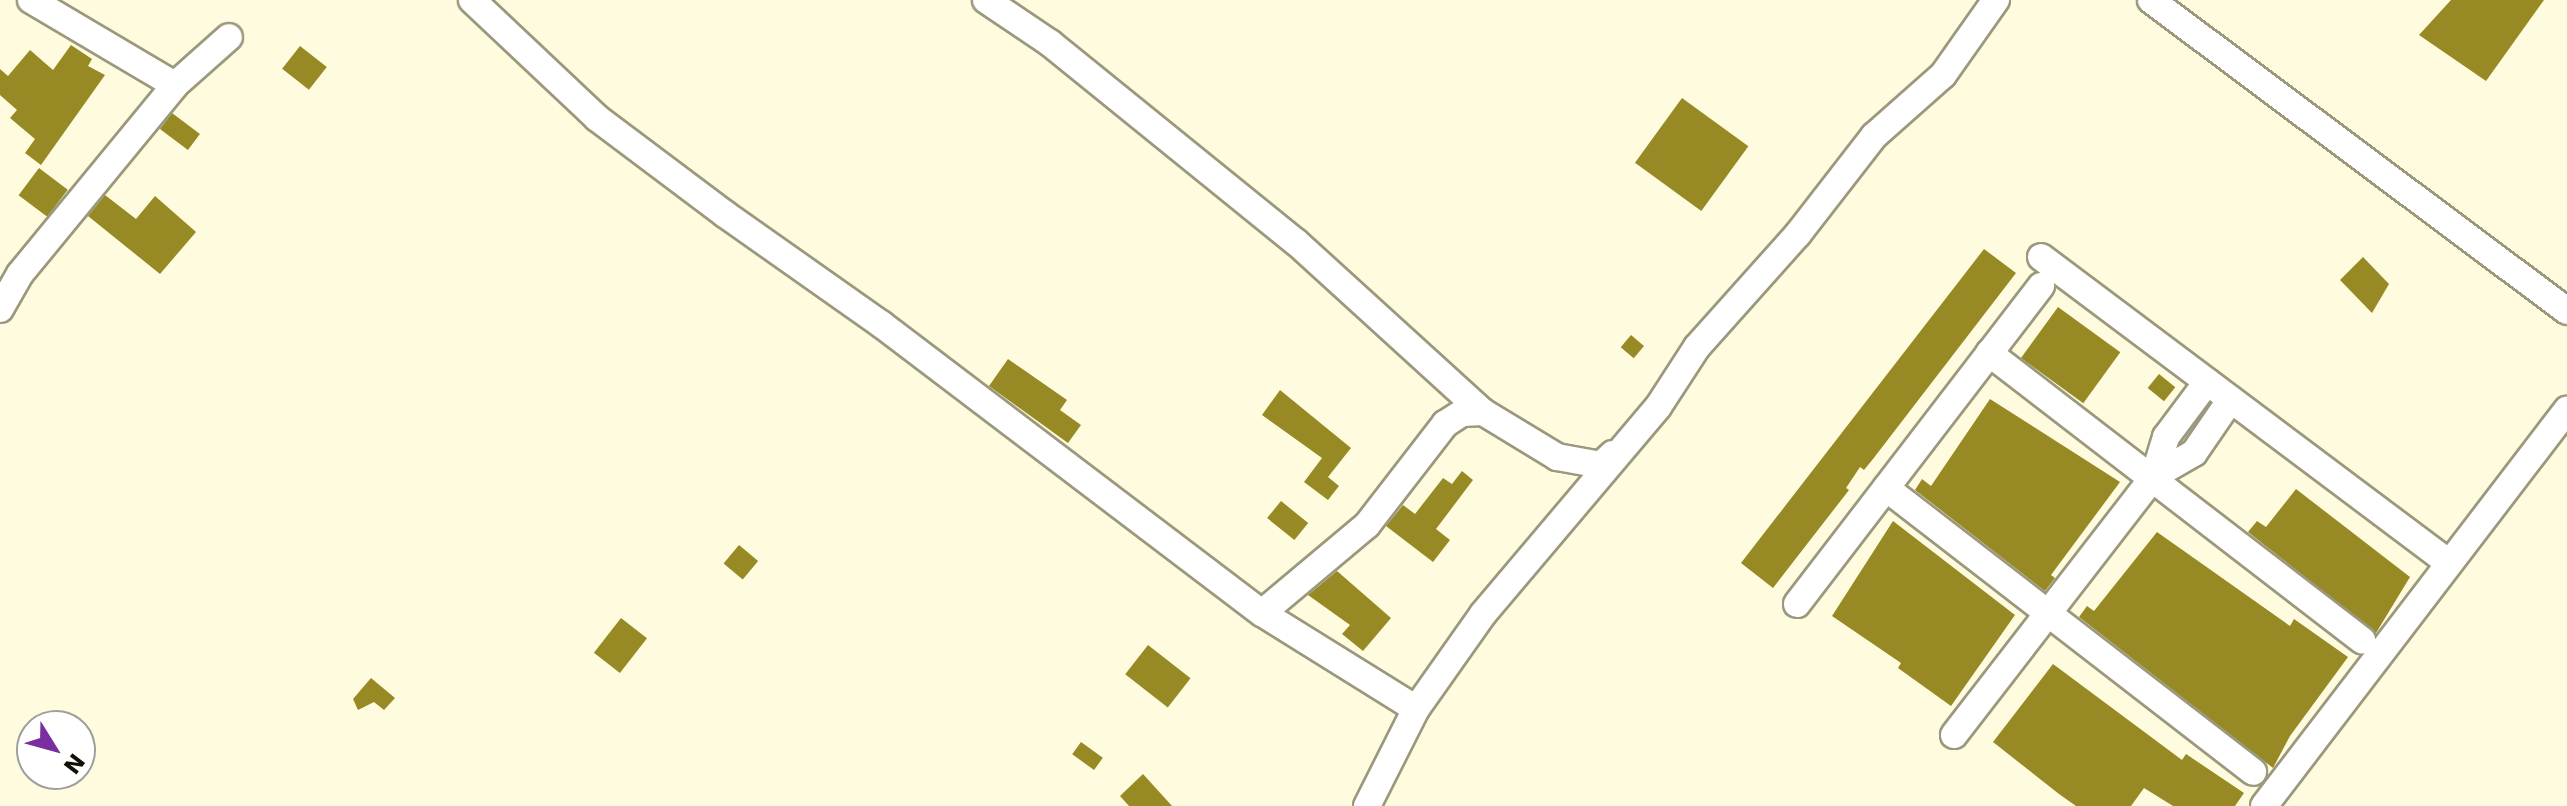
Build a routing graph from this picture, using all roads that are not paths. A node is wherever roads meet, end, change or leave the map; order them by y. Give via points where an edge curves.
1 (31, 0) edge
2 (472, 0) edge
3 (986, 0) edge
4 (1996, 0) edge
5 (2151, 0) edge
6 (229, 37) dead end
7 (175, 85) junction
8 (2041, 257) dead end
9 (2041, 286) dead end
10 (0, 309) edge
11 (2567, 311) edge
12 (1989, 353) junction
13 (2207, 382) junction
14 (2231, 399) junction
15 (2567, 409) edge
16 (1483, 412) junction
17 (1616, 451) junction
18 (2154, 476) junction
19 (1886, 488) junction
20 (2449, 563) junction
21 (1797, 604) dead end
22 (1262, 613) junction
23 (2048, 613) junction
24 (2362, 640) dead end
25 (1416, 709) junction
26 (1954, 735) dead end
27 (2253, 772) dead end
28 (1367, 806) edge
29 (2264, 806) edge

1 - 7 street
2 - 22 street via 597,118 881,324
3 - 16 street via 1050,43 1296,242
4 - 17 street via 1943,75 1874,136 1798,234 1697,347 1658,407
5 - 11 street
6 - 7 street
7 - 10 street via 20,274
8 - 13 street
9 - 12 street
12 - 18 street
12 - 19 street
13 - 14 street
13 - 18 street via 2166,437
14 - 18 street via 2194,453
14 - 20 street
15 - 20 street
16 - 17 street via 1557,457 1601,465
16 - 22 street via 1462,413 1445,424 1367,525
17 - 25 street via 1483,614
18 - 23 street
18 - 24 street
19 - 21 street
19 - 23 street
20 - 29 street
22 - 25 street
23 - 26 street
23 - 27 street
25 - 28 street

